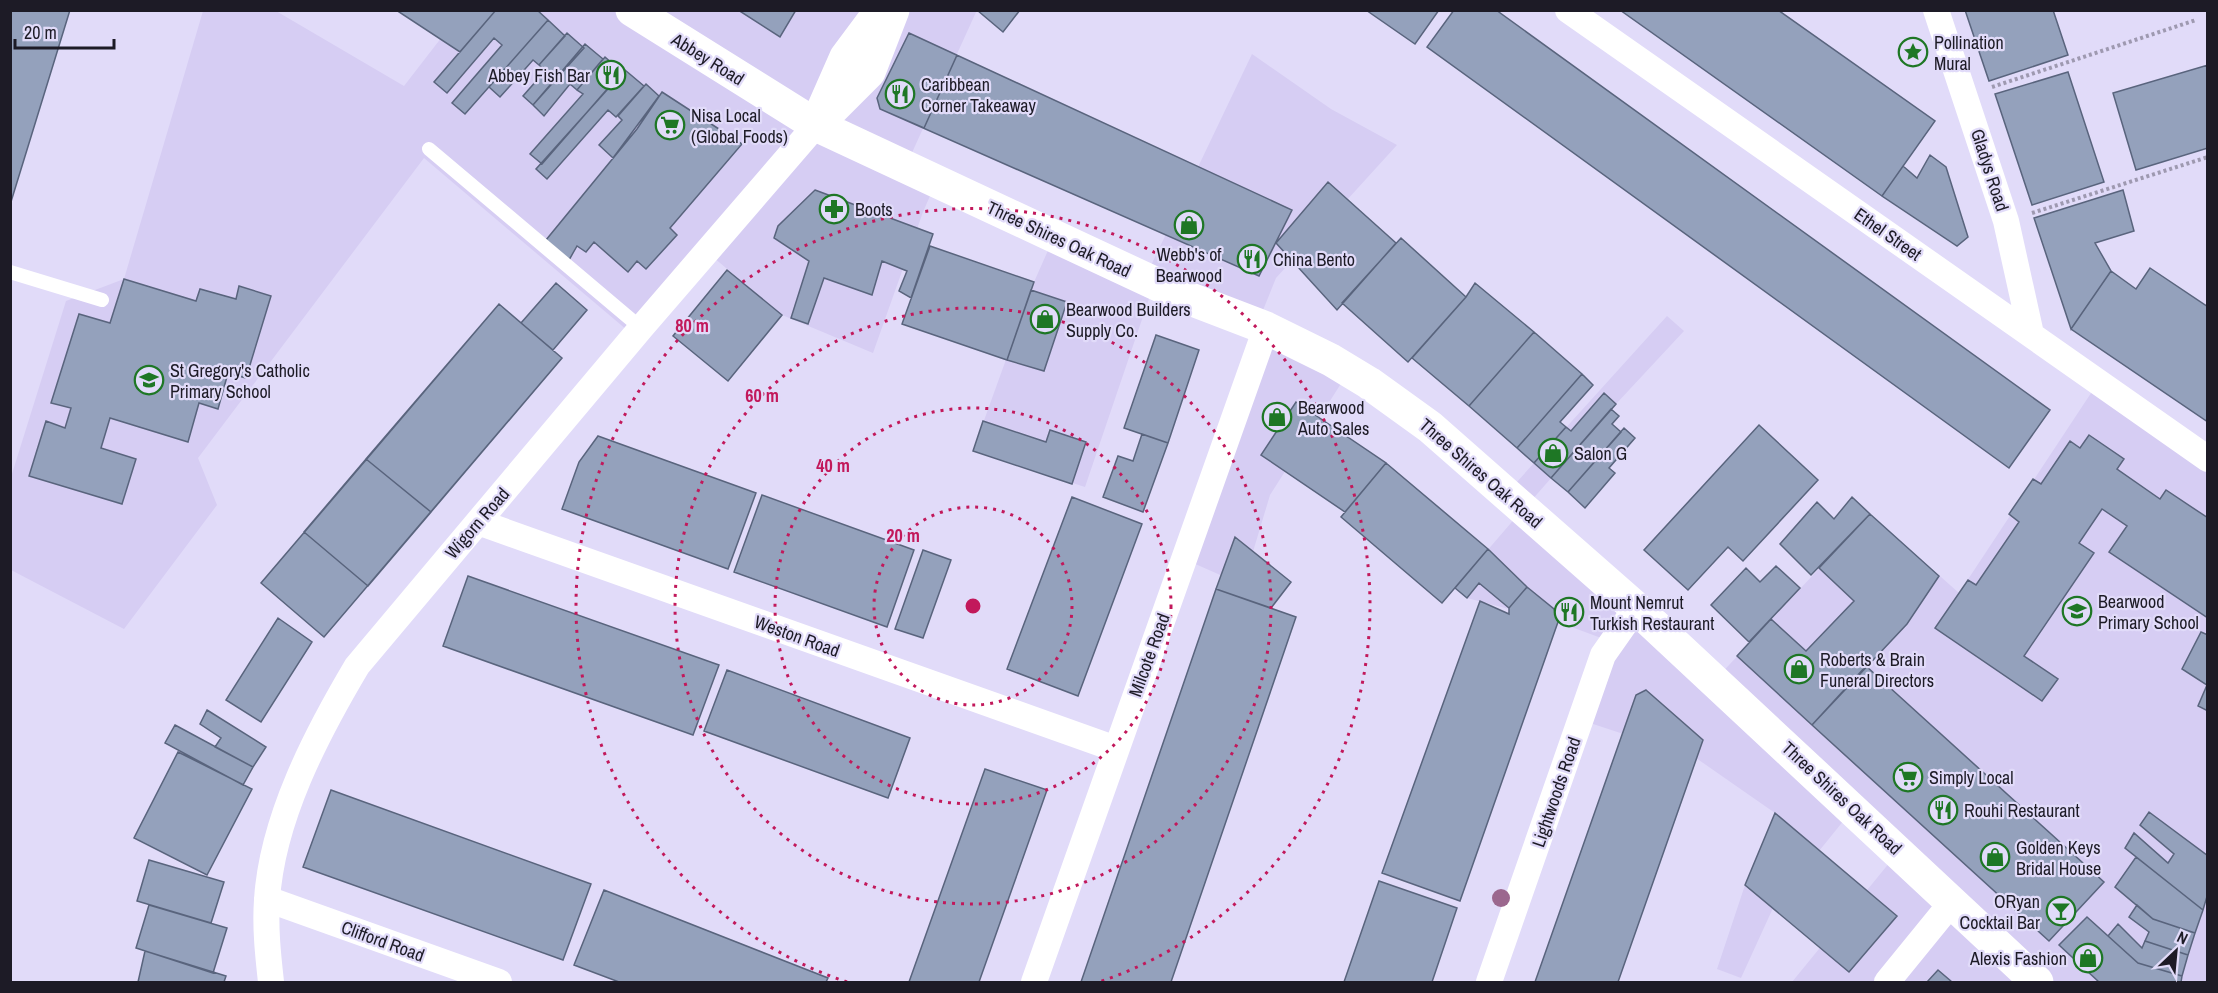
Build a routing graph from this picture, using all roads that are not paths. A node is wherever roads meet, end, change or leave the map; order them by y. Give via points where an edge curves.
1 (632, 10) edge
2 (881, 10) edge
3 (893, 10) edge
4 (1568, 10) edge
5 (1936, 10) edge
6 (816, 125) junction
7 (429, 149) dead end
8 (10, 272) edge
9 (102, 300) dead end
10 (641, 328) junction
11 (1266, 328) junction
12 (2031, 334) junction
13 (2208, 459) edge
14 (478, 522) junction
15 (1636, 608) junction
16 (1116, 749) junction
17 (267, 899) junction
18 (1953, 901) junction
19 (271, 982) edge
20 (499, 982) edge
21 (1034, 982) edge
22 (1489, 982) edge
23 (1887, 982) edge
24 (2037, 982) edge

1 - 6 main road, Abbey Road
2 - 6 main road via 846,57
3 - 6 main road via 869,72
4 - 12 street, Ethel Street
5 - 12 street, Gladys Road via 2006,221
6 - 10 street, Wigorn Road
6 - 11 main road, Three Shires Oak Road via 1180,295
7 - 10 lane
8 - 9 lane
10 - 14 street, Wigorn Road
11 - 15 main road, Three Shires Oak Road via 1331,360 1430,427
11 - 16 street, Milcote Road
12 - 13 street, Ethel Street
14 - 16 street, Weston Road
14 - 17 street, Wigorn Road via 357,666 323,723 291,799
15 - 18 main road, Three Shires Oak Road
15 - 22 street, Lightwoods Road via 1603,655
16 - 21 street, Milcote Road
17 - 19 street, Wigorn Road
17 - 20 street, Clifford Road
18 - 23 street
18 - 24 main road, Three Shires Oak Road

